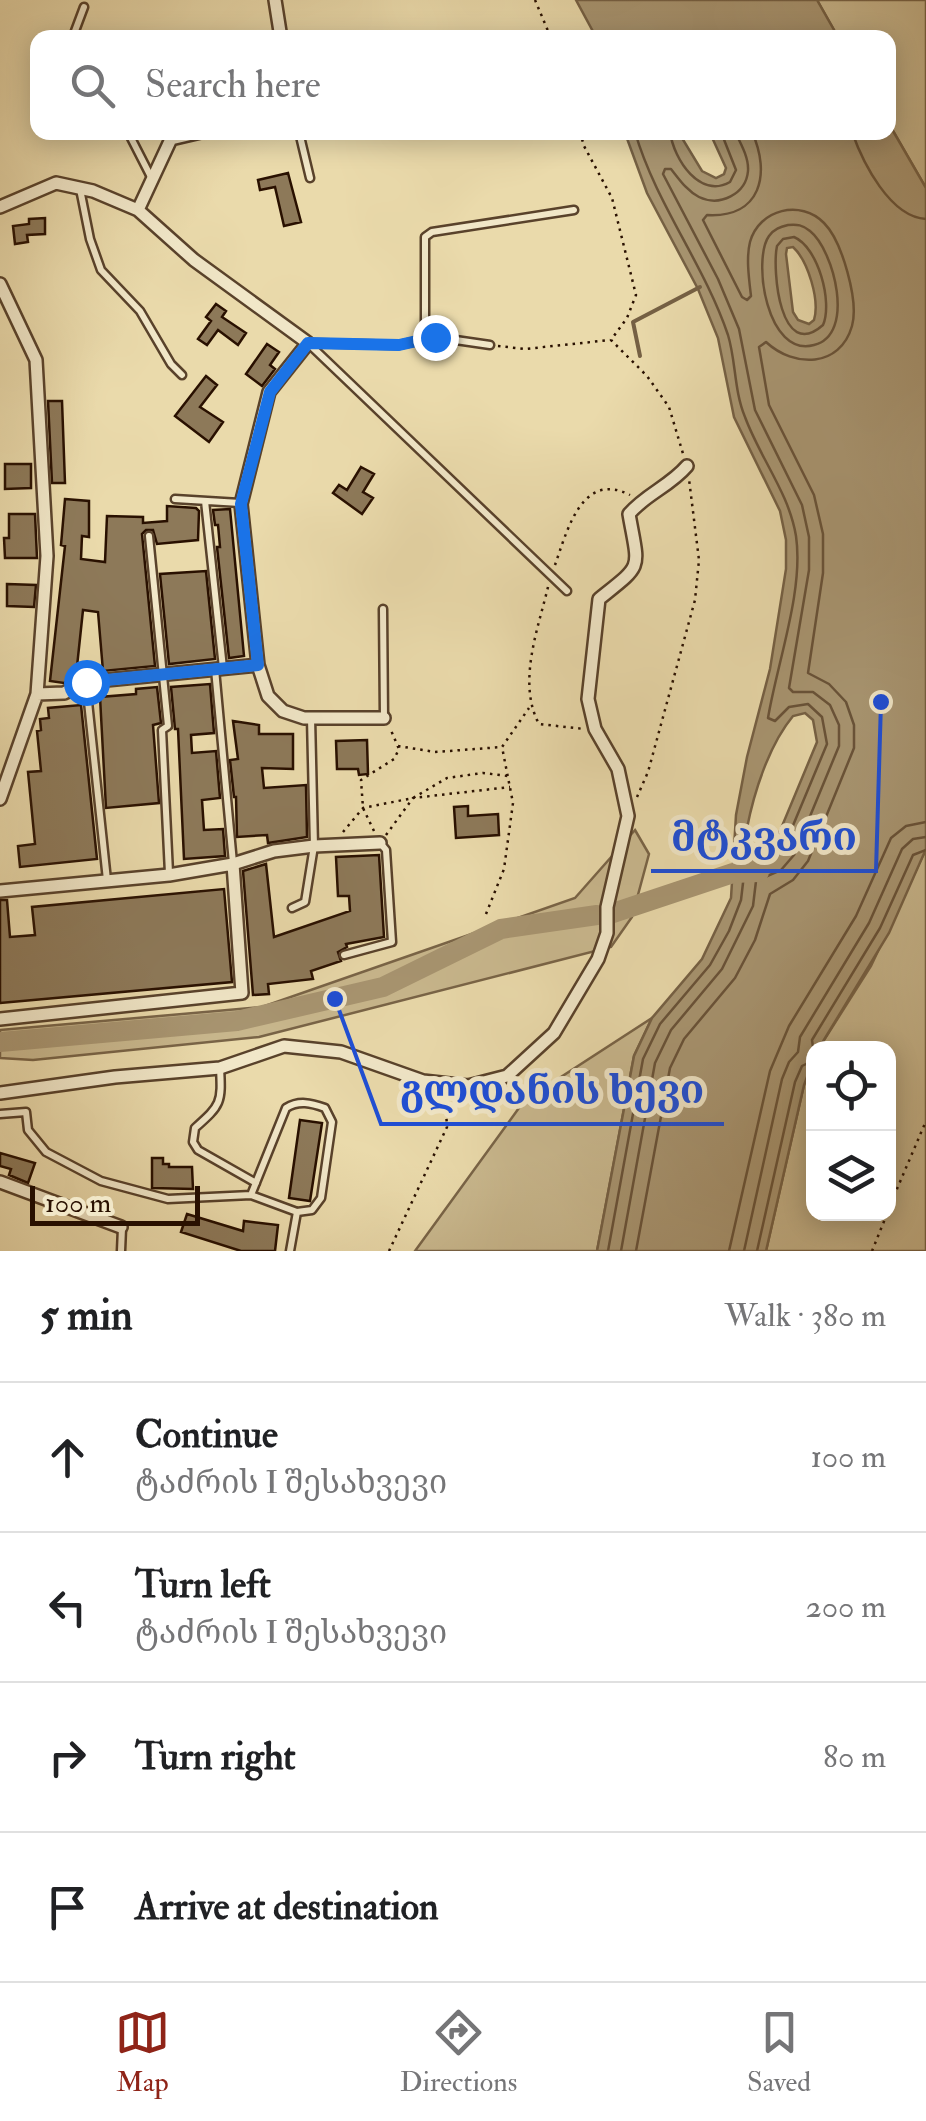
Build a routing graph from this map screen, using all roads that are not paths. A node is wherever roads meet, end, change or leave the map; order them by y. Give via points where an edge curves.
1 (275, 0) edge
2 (84, 7) dead end
3 (75, 30) edge
4 (280, 30) edge
5 (132, 140) edge
6 (168, 140) edge
7 (302, 140) edge
8 (152, 178) junction
9 (310, 178) dead end
10 (80, 188) junction
11 (0, 207) edge
12 (138, 210) junction
13 (574, 210) dead end
14 (0, 284) edge
15 (425, 340) junction
16 (308, 343) junction
17 (490, 345) road end
18 (182, 375) dead end
19 (687, 466) road end
20 (175, 499) dead end
21 (204, 501) junction
22 (241, 504) junction
23 (149, 536) dead end
24 (567, 591) dead end
25 (383, 610) dead end
26 (258, 665) junction
27 (219, 669) junction
28 (163, 674) junction
29 (86, 682) junction
30 (37, 694) junction
31 (311, 718) junction
32 (384, 718) joint
33 (0, 799) edge
34 (380, 843) joint
35 (314, 846) junction
36 (233, 864) junction
37 (169, 875) junction
38 (107, 881) junction
39 (0, 891) edge
40 (292, 908) dead end
41 (344, 955) dead end
42 (0, 1019) edge
43 (220, 1068) junction
44 (0, 1093) edge
45 (0, 1114) edge
46 (0, 1182) edge
47 (256, 1183) junction
48 (252, 1196) junction
49 (298, 1212) junction
50 (121, 1227) joint
51 (122, 1251) edge
52 (290, 1251) edge

1 - 4 street
2 - 3 lane
5 - 8 lane
6 - 8 street
7 - 9 lane
8 - 12 street
10 - 11 street via 56,183
10 - 12 street
10 - 18 lane via 101,270 140,311
12 - 16 street
13 - 15 lane via 425,237
14 - 30 street via 36,360 47,556
15 - 16 lane
15 - 17 lane
16 - 22 street via 270,392
16 - 24 lane
19 - 43 street via 629,514 637,559 632,576 599,600 588,699 595,729 618,769 628,816 607,933 554,1033 506,1076 468,1086 423,1081 340,1052 284,1046
20 - 21 lane
21 - 22 lane
21 - 27 lane
22 - 26 street
23 - 28 lane
25 - 32 lane
26 - 27 street
26 - 31 street via 268,696 283,710
27 - 28 street
27 - 36 lane
28 - 29 street
28 - 37 lane
29 - 30 street via 64,693
29 - 38 lane
30 - 33 street
31 - 32 street
31 - 35 lane
34 - 35 street
34 - 41 lane via 386,850 392,942
35 - 36 street
35 - 40 lane via 304,902
36 - 37 street
36 - 42 street via 242,994
37 - 38 street
38 - 39 street
43 - 44 street
43 - 47 lane via 219,1107 195,1128 193,1142
45 - 48 lane via 26,1112 28,1130 46,1152 101,1181 168,1199
46 - 50 street
47 - 48 lane
47 - 49 lane via 286,1108 325,1108 332,1122 321,1198 312,1210
48 - 49 lane
49 - 52 lane
50 - 51 lane

